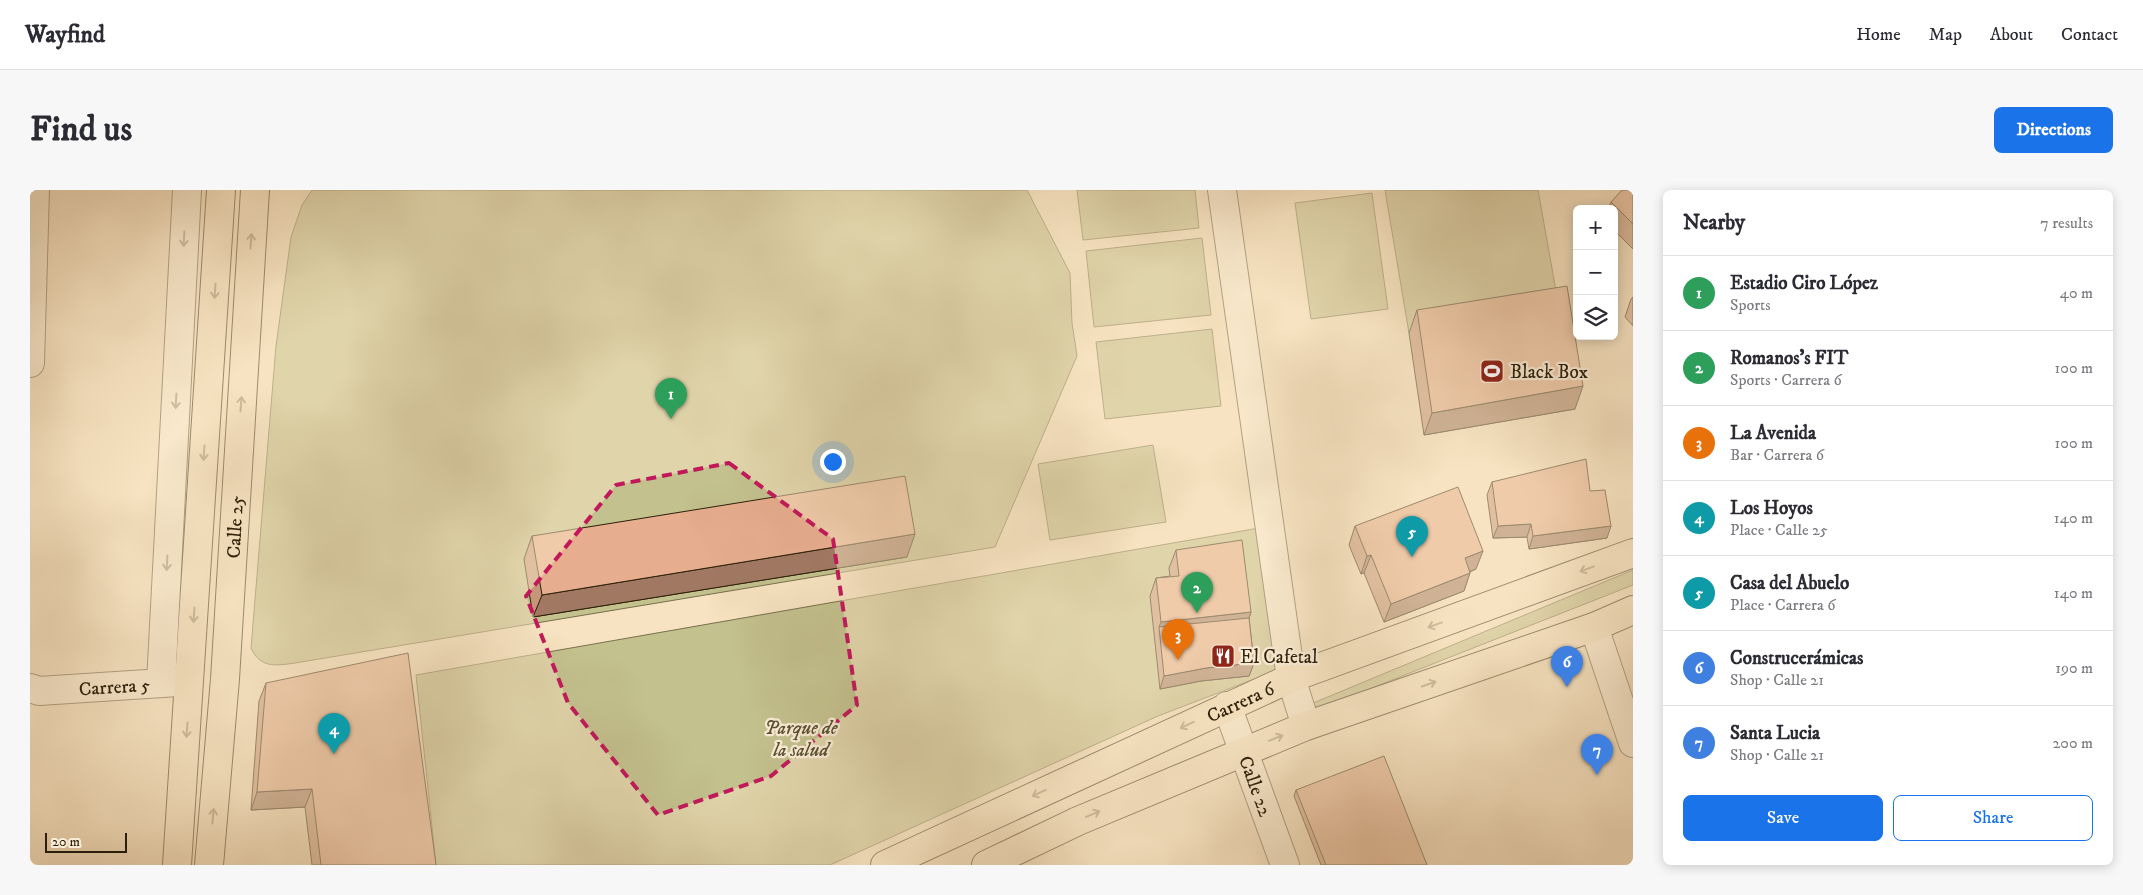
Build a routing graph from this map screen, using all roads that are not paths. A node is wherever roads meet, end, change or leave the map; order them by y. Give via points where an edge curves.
1 (35, 190) edge
2 (187, 190) edge
3 (221, 190) edge
4 (254, 190) edge
5 (1222, 190) edge
6 (30, 363) edge
7 (1633, 553) edge
8 (1633, 610) edge
9 (1594, 626) junction
10 (1292, 678) junction
11 (190, 682) junction
12 (161, 684) junction
13 (35, 689) edge
14 (1227, 706) junction
15 (1306, 726) junction
16 (1633, 743) edge
17 (1243, 751) junction
18 (177, 865) edge
19 (209, 865) edge
20 (885, 865) edge
21 (986, 865) edge
22 (1285, 865) edge

1 - 6 street
2 -> 12 street
3 -> 11 main road, Calle 25
19 -> 4 main road, Calle 25 via 224,679
5 - 10 street
7 -> 10 main road, Carrera 6
8 - 9 main road
15 -> 9 main road
9 - 16 street
10 - 14 main road, Carrera 6
10 - 15 street
11 - 12 street, Carrera 5
11 -> 18 main road, Calle 25
12 - 13 street, Carrera 5
14 - 17 street, Calle 22
14 -> 20 main road, Carrera 6
17 -> 15 main road
21 -> 17 main road via 1078,821
17 - 22 street, Calle 22

